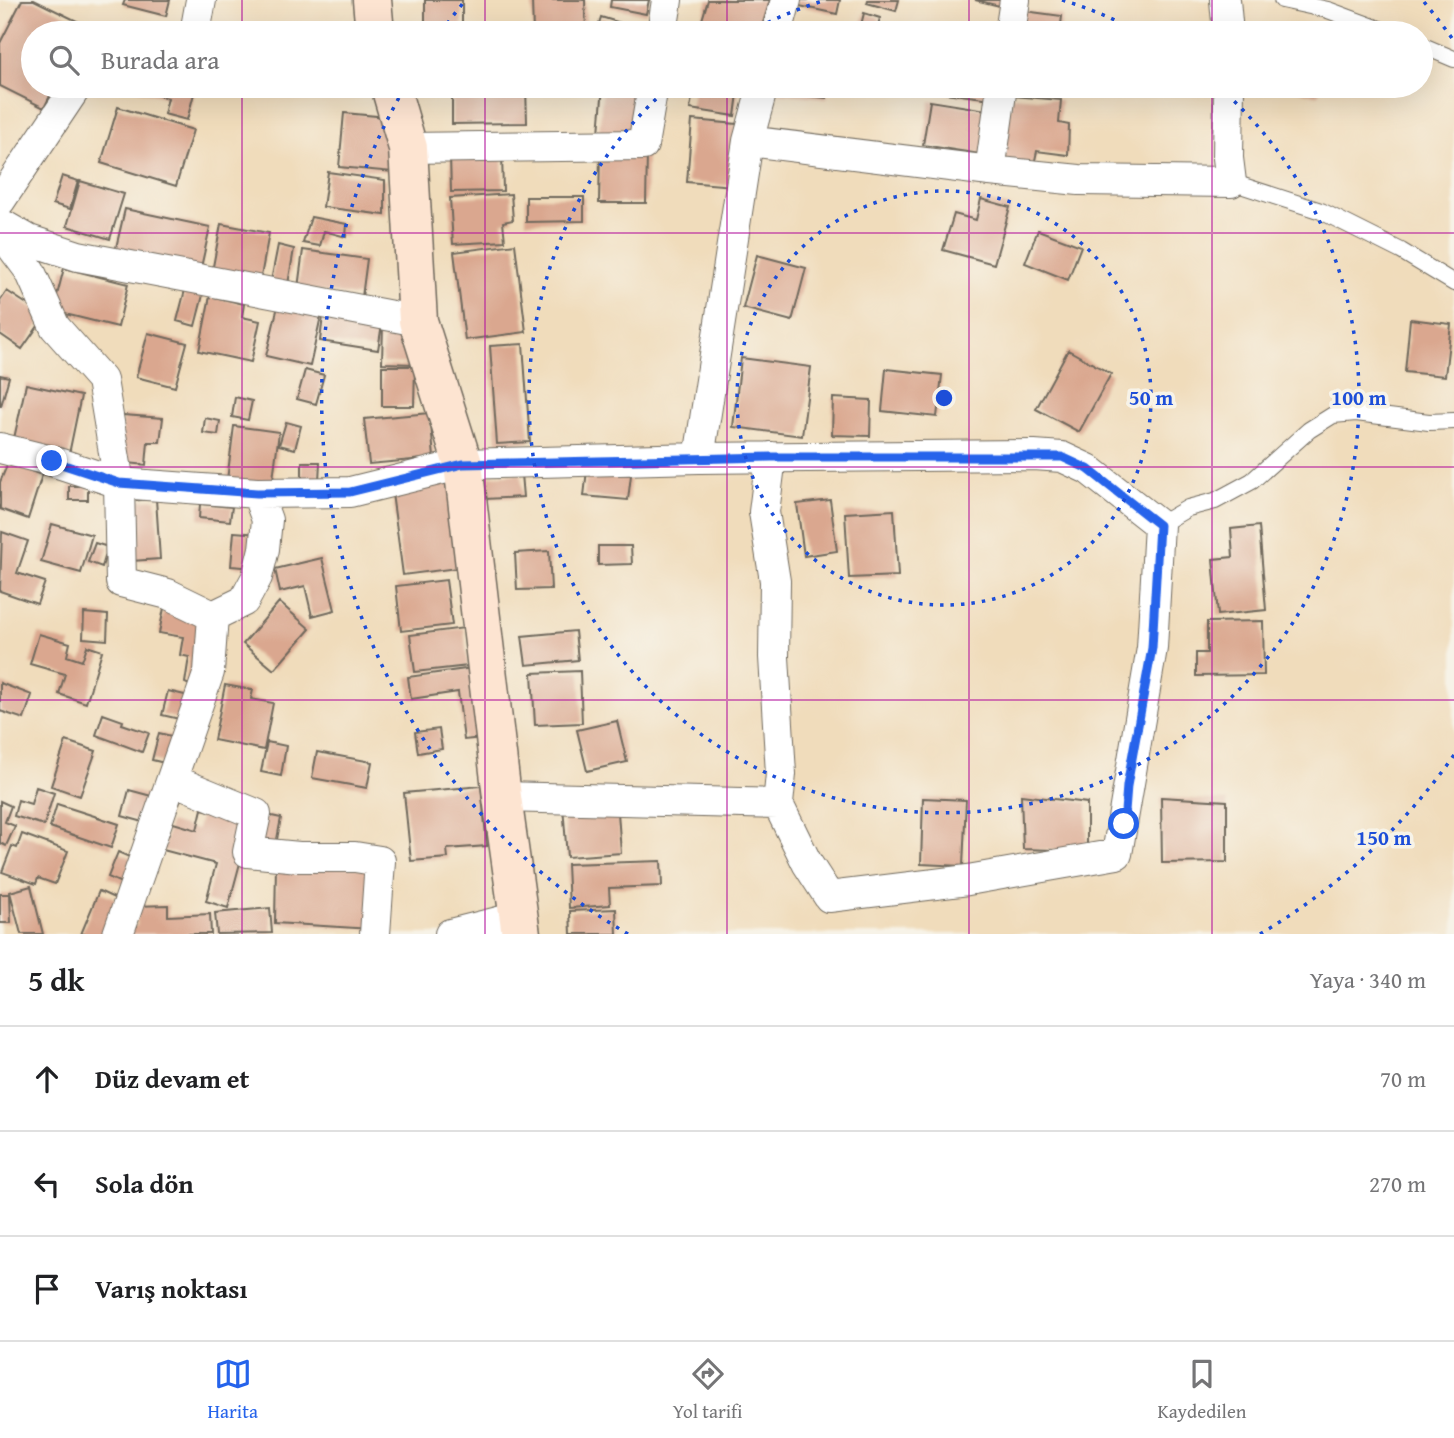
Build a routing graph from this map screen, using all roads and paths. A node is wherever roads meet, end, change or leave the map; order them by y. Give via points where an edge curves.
1 (201, 0) edge
2 (372, 0) edge
3 (667, 0) edge
4 (786, 0) edge
5 (1015, 0) edge
6 (1225, 0) edge
7 (1282, 0) edge
8 (197, 21) edge
9 (374, 21) edge
10 (664, 21) edge
11 (780, 21) edge
12 (1012, 21) edge
13 (1227, 21) edge
14 (1358, 21) edge
15 (1433, 50) edge
16 (1454, 59) edge
17 (69, 98) edge
18 (393, 98) edge
19 (651, 98) edge
20 (760, 98) edge
21 (1000, 98) edge
22 (1229, 98) edge
23 (748, 141) junction
24 (408, 148) junction
25 (990, 171) junction
26 (1231, 182) junction
27 (0, 201) edge
28 (0, 223) edge
29 (0, 231) edge
30 (1454, 283) edge
31 (418, 321) junction
32 (1454, 421) edge
33 (0, 448) edge
34 (771, 457) junction
35 (699, 458) junction
36 (463, 464) junction
37 (119, 483) junction
38 (257, 493) junction
39 (1159, 525) junction
40 (213, 616) junction
41 (173, 780) junction
42 (502, 797) junction
43 (778, 804) junction
44 (519, 926) edge
45 (118, 934) edge
46 (374, 934) edge
47 (450, 934) edge

1 - 8 street
2 - 9 street
3 - 10 street
4 - 11 street
5 - 12 street
6 - 13 street
7 - 14 lane
15 - 16 lane
17 - 27 street
18 - 24 street
19 - 24 street via 643,145
20 - 23 street
21 - 25 street
22 - 26 street
23 - 25 street
23 - 35 street
24 - 31 street
25 - 26 street via 1079,180
26 - 30 lane via 1321,211
28 - 31 street via 29,240 78,256
29 - 37 street via 30,271 55,327 102,380
31 - 36 street
32 - 39 lane via 1333,415 1309,430 1252,481
33 - 37 street
34 - 35 street
34 - 39 street via 1062,457 1088,469
34 - 43 street via 764,512 775,581
35 - 36 street
36 - 38 street via 350,492
36 - 42 street
37 - 38 street
37 - 40 street via 121,582 168,594
38 - 40 street via 267,520 257,577 244,601
39 - 43 street via 1152,648 1117,854 968,880 829,897
40 - 41 street via 209,672
41 - 45 street
41 - 46 street via 256,814 248,852 380,861
42 - 43 street
42 - 44 street
44 - 47 street

